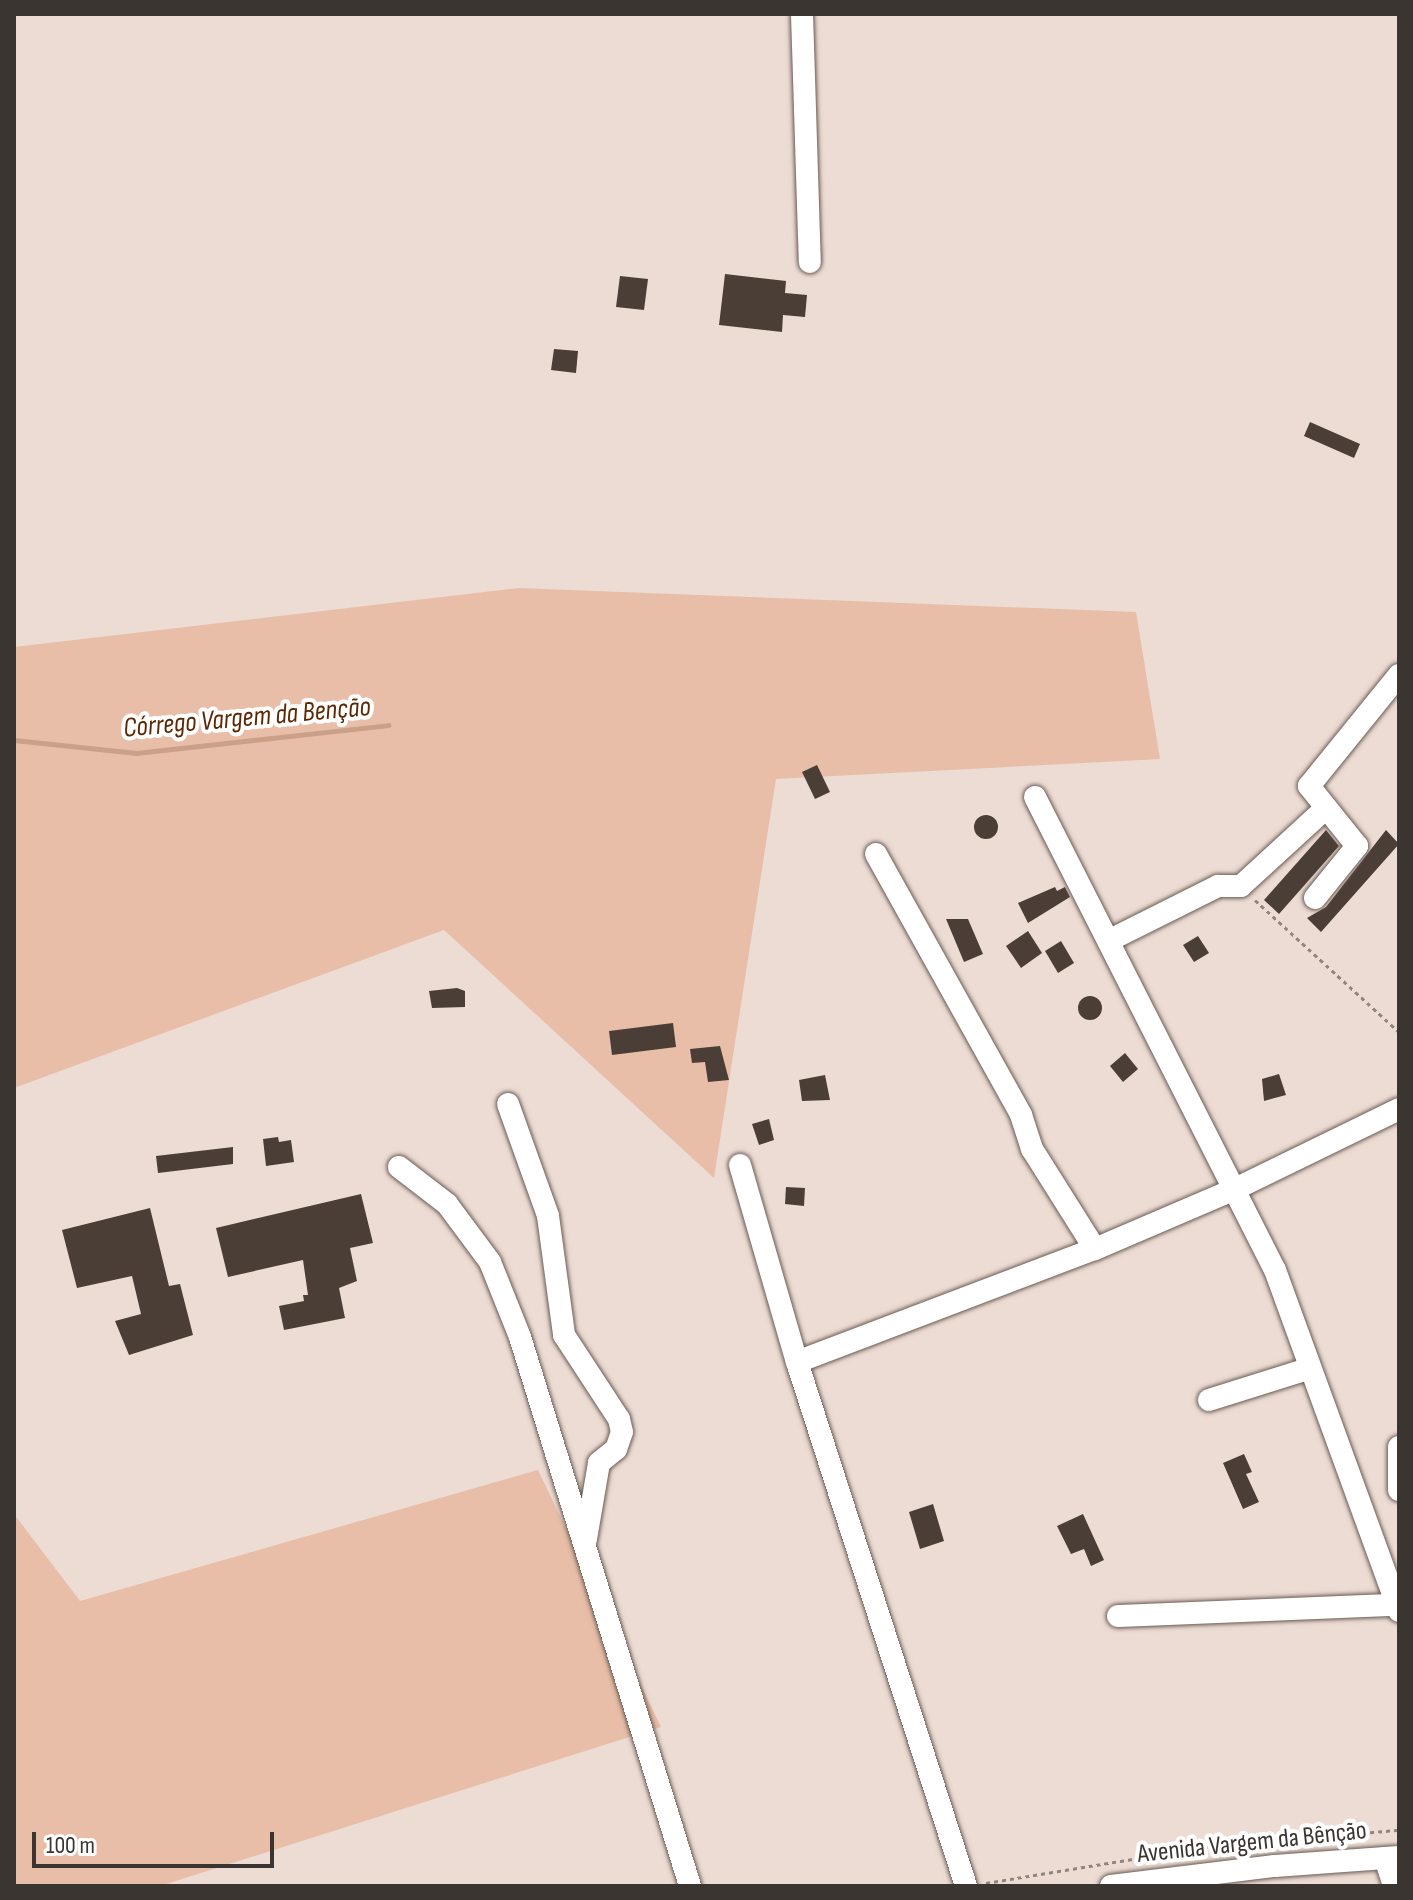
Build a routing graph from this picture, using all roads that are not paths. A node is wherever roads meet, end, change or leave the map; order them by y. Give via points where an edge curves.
1 (802, 14) edge
2 (810, 262) dead end
3 (1399, 675) edge
4 (1035, 797) dead end
5 (1325, 809) junction
6 (876, 854) dead end
7 (1315, 898) dead end
8 (1110, 940) junction
9 (508, 1104) dead end
10 (1399, 1109) edge
11 (740, 1165) dead end
12 (399, 1167) dead end
13 (1237, 1188) junction
14 (1095, 1249) junction
15 (797, 1362) junction
16 (1308, 1369) junction
17 (1209, 1400) dead end
18 (1399, 1447) edge
19 (1399, 1490) edge
20 (585, 1543) junction
21 (1398, 1608) edge
22 (1118, 1616) dead end
23 (1392, 1858) edge
24 (1278, 1876) edge
25 (690, 1886) edge
26 (968, 1886) edge
27 (1111, 1886) edge
28 (1394, 1886) edge

1 - 2 street
3 - 5 street via 1309,786
4 - 8 street
5 - 7 street via 1357,846
5 - 8 street via 1241,886 1218,886
6 - 14 street via 1021,1115 1032,1149
8 - 13 street
9 - 20 street via 548,1216 564,1335 622,1432 616,1449 599,1463
10 - 13 street
11 - 15 street
12 - 20 street via 447,1204 490,1262 520,1337 552,1452
13 - 14 street
13 - 16 street via 1275,1270
14 - 15 street
15 - 26 street
16 - 17 street
16 - 21 street
18 - 19 street
20 - 25 street
21 - 22 street
23 - 24 street, Avenida Vargem da Bênção
23 - 28 street
24 - 27 street, Avenida Vargem da Bênção

